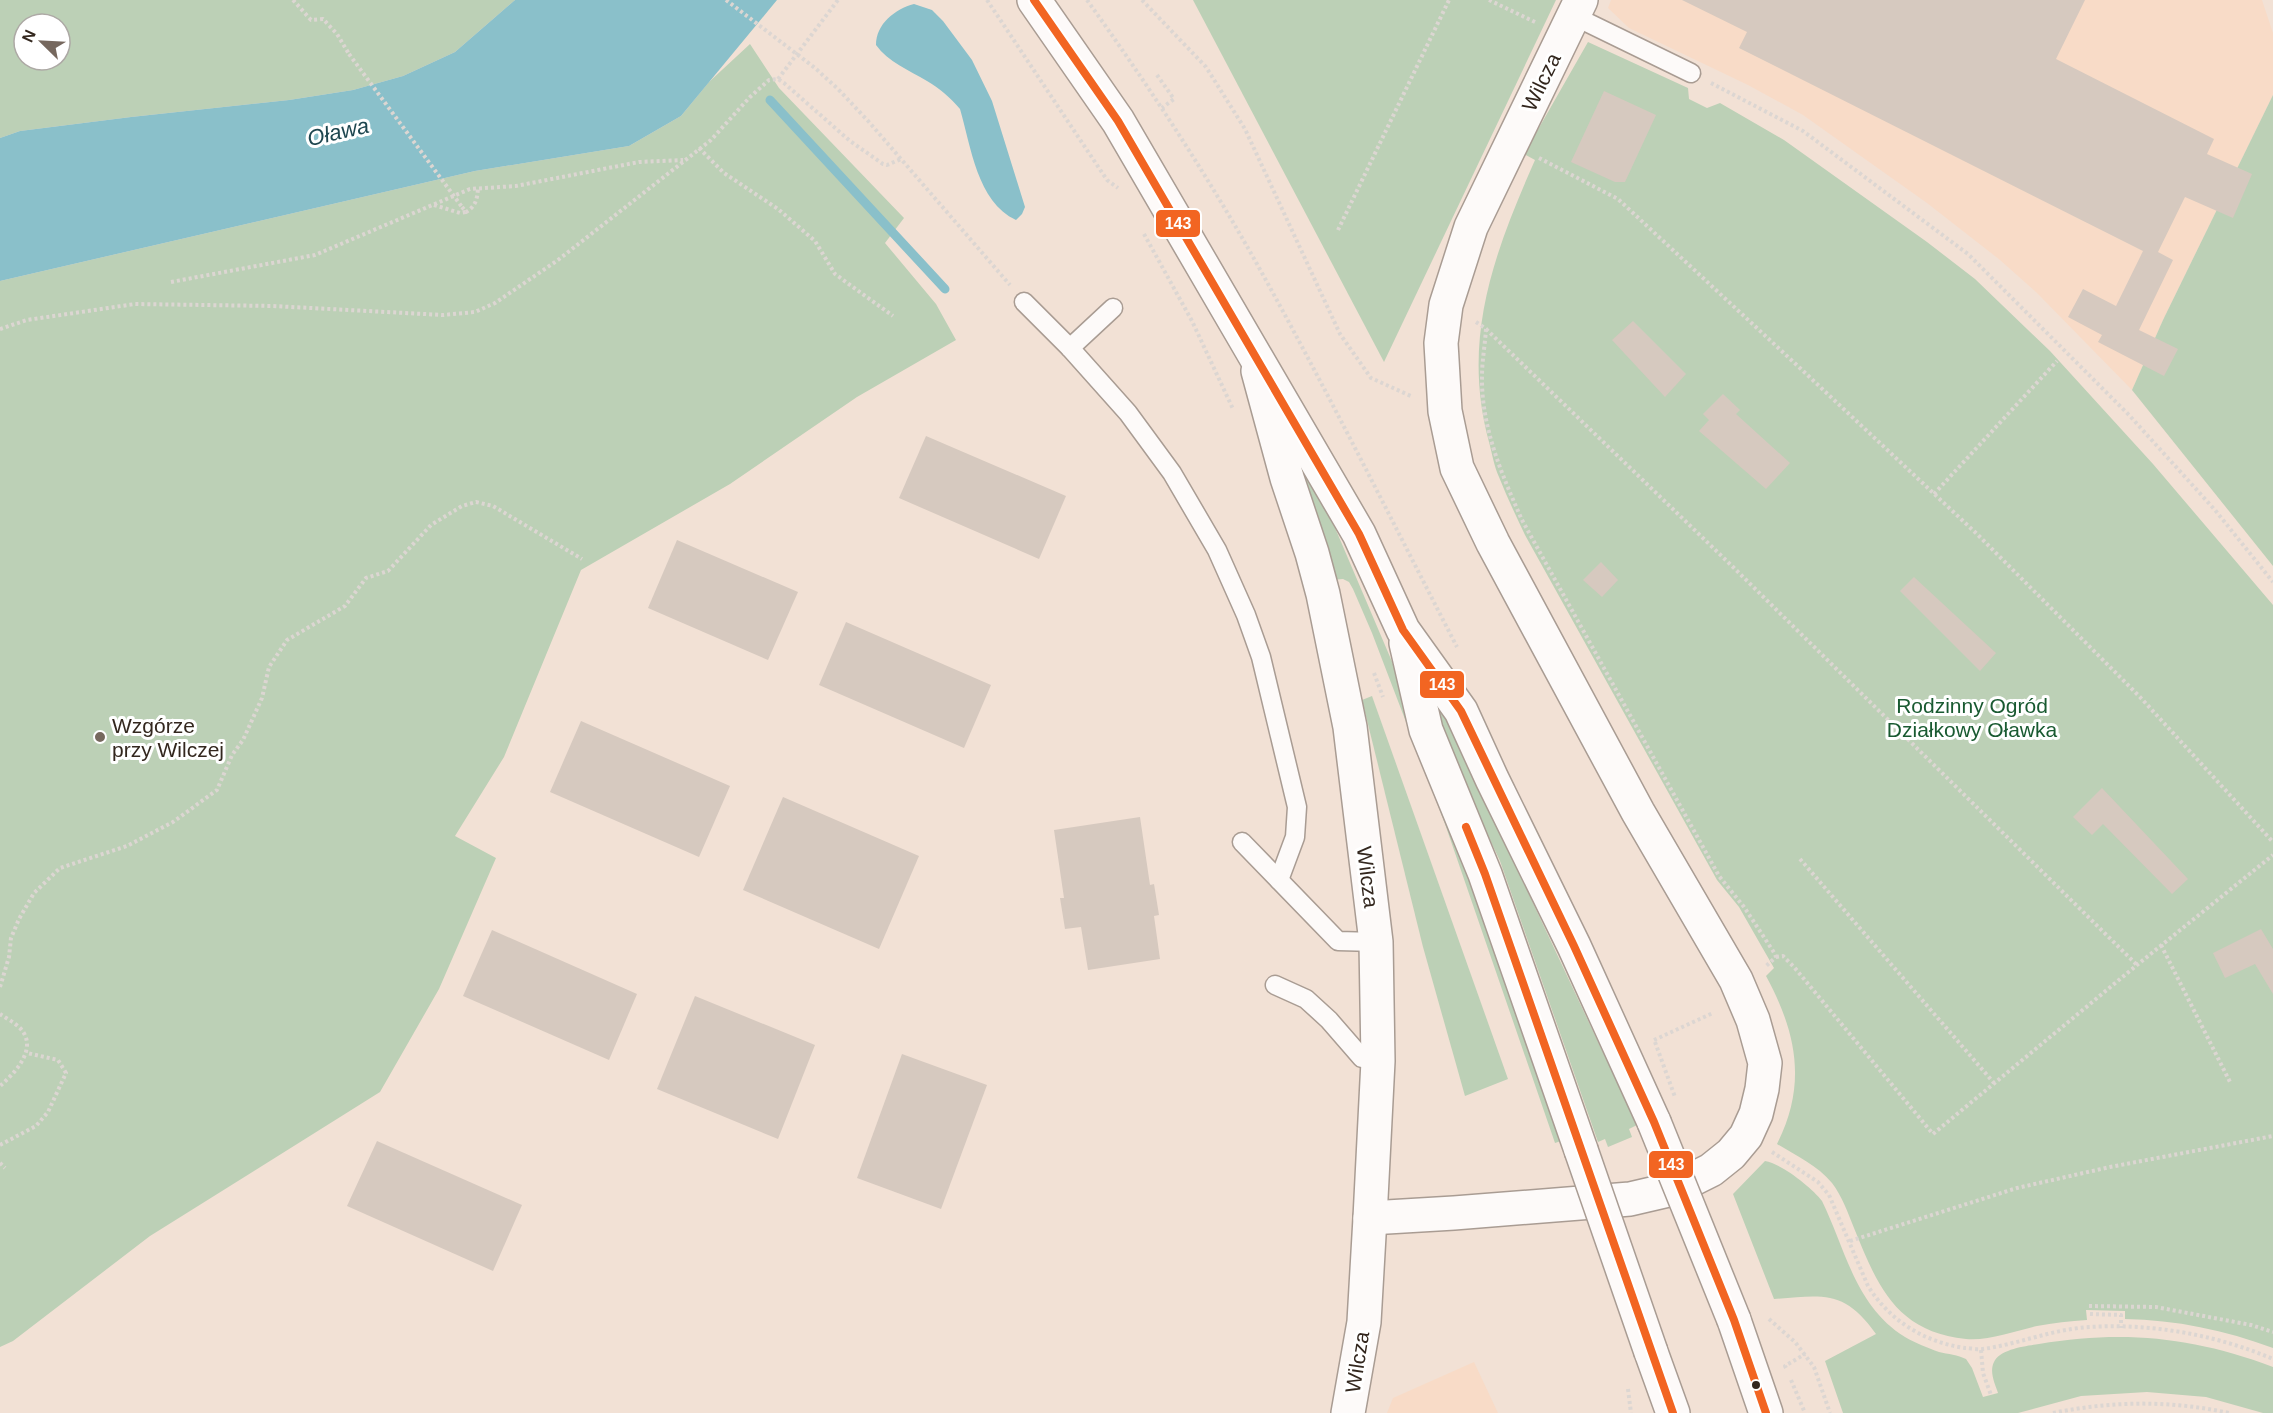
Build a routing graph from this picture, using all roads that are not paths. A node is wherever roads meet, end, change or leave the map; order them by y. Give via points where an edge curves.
1 (1034, 0) edge
2 (1566, 14) edge
3 (1692, 73) road end
4 (1024, 302) road end
5 (1113, 308) dead end
6 (1070, 348) junction
7 (1253, 352) junction
8 (1403, 630) junction
9 (1242, 842) dead end
10 (1279, 880) junction
11 (1376, 942) junction
12 (1275, 985) dead end
13 (1378, 1061) junction
14 (1370, 1218) junction
15 (1348, 1413) edge
16 (1673, 1413) edge
17 (1766, 1413) edge

1 - 7 street via 1118,121
2 - 3 lane
2 - 14 street, Wilcza via 1471,226 1446,305 1441,343 1445,411 1456,468 1492,543 1638,812 1736,980 1765,1063 1756,1114 1746,1136 1711,1170 1673,1189 1630,1199
4 - 6 lane
5 - 6 lane
6 - 10 lane via 1128,413 1173,473 1217,550 1246,615 1263,666 1297,807 1294,837
7 - 8 street via 1359,534
7 - 11 street, Wilcza via 1323,594 1350,727
8 - 16 street, bridge via 1426,730 1485,874
8 - 17 street, bridge via 1461,711 1750,1317
9 - 10 lane
10 - 11 lane via 1338,942
11 - 13 street, Wilcza
12 - 13 lane via 1306,999 1362,1058
13 - 14 street, Wilcza
14 - 15 street, Wilcza via 1364,1322

